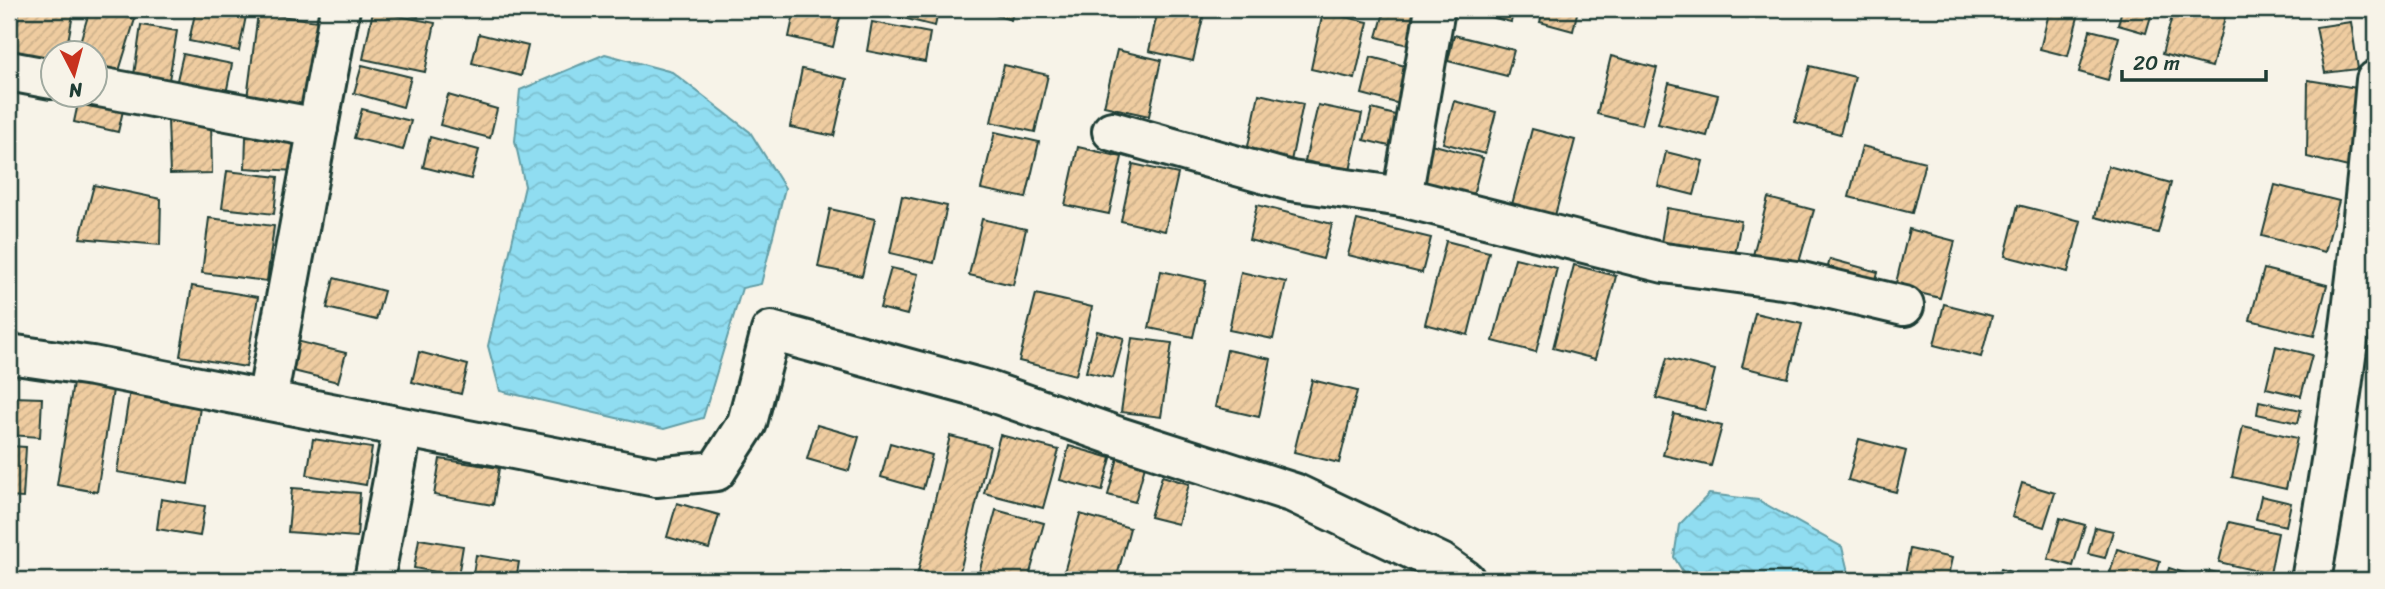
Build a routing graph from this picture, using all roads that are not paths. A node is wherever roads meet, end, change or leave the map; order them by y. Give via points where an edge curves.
1 (340, 9) edge
2 (1435, 9) edge
3 (9, 71) edge
4 (38, 76) edge
5 (2376, 80) edge
6 (108, 89) edge
7 (318, 128) junction
8 (1112, 131) dead end
9 (1402, 197) junction
10 (1904, 306) dead end
11 (9, 354) edge
12 (267, 400) junction
13 (402, 428) junction
14 (374, 580) edge
15 (1465, 580) edge
16 (2311, 580) edge

1 - 7 street
2 - 9 street
3 - 4 street
5 - 16 street via 2365,213
6 - 7 street
7 - 12 street
8 - 9 street via 1292,181
9 - 10 street via 1664,263 1797,281
11 - 12 street
12 - 13 street
13 - 14 street
13 - 15 street via 656,477 716,471 747,423 771,331 984,389 1294,493 1441,563

